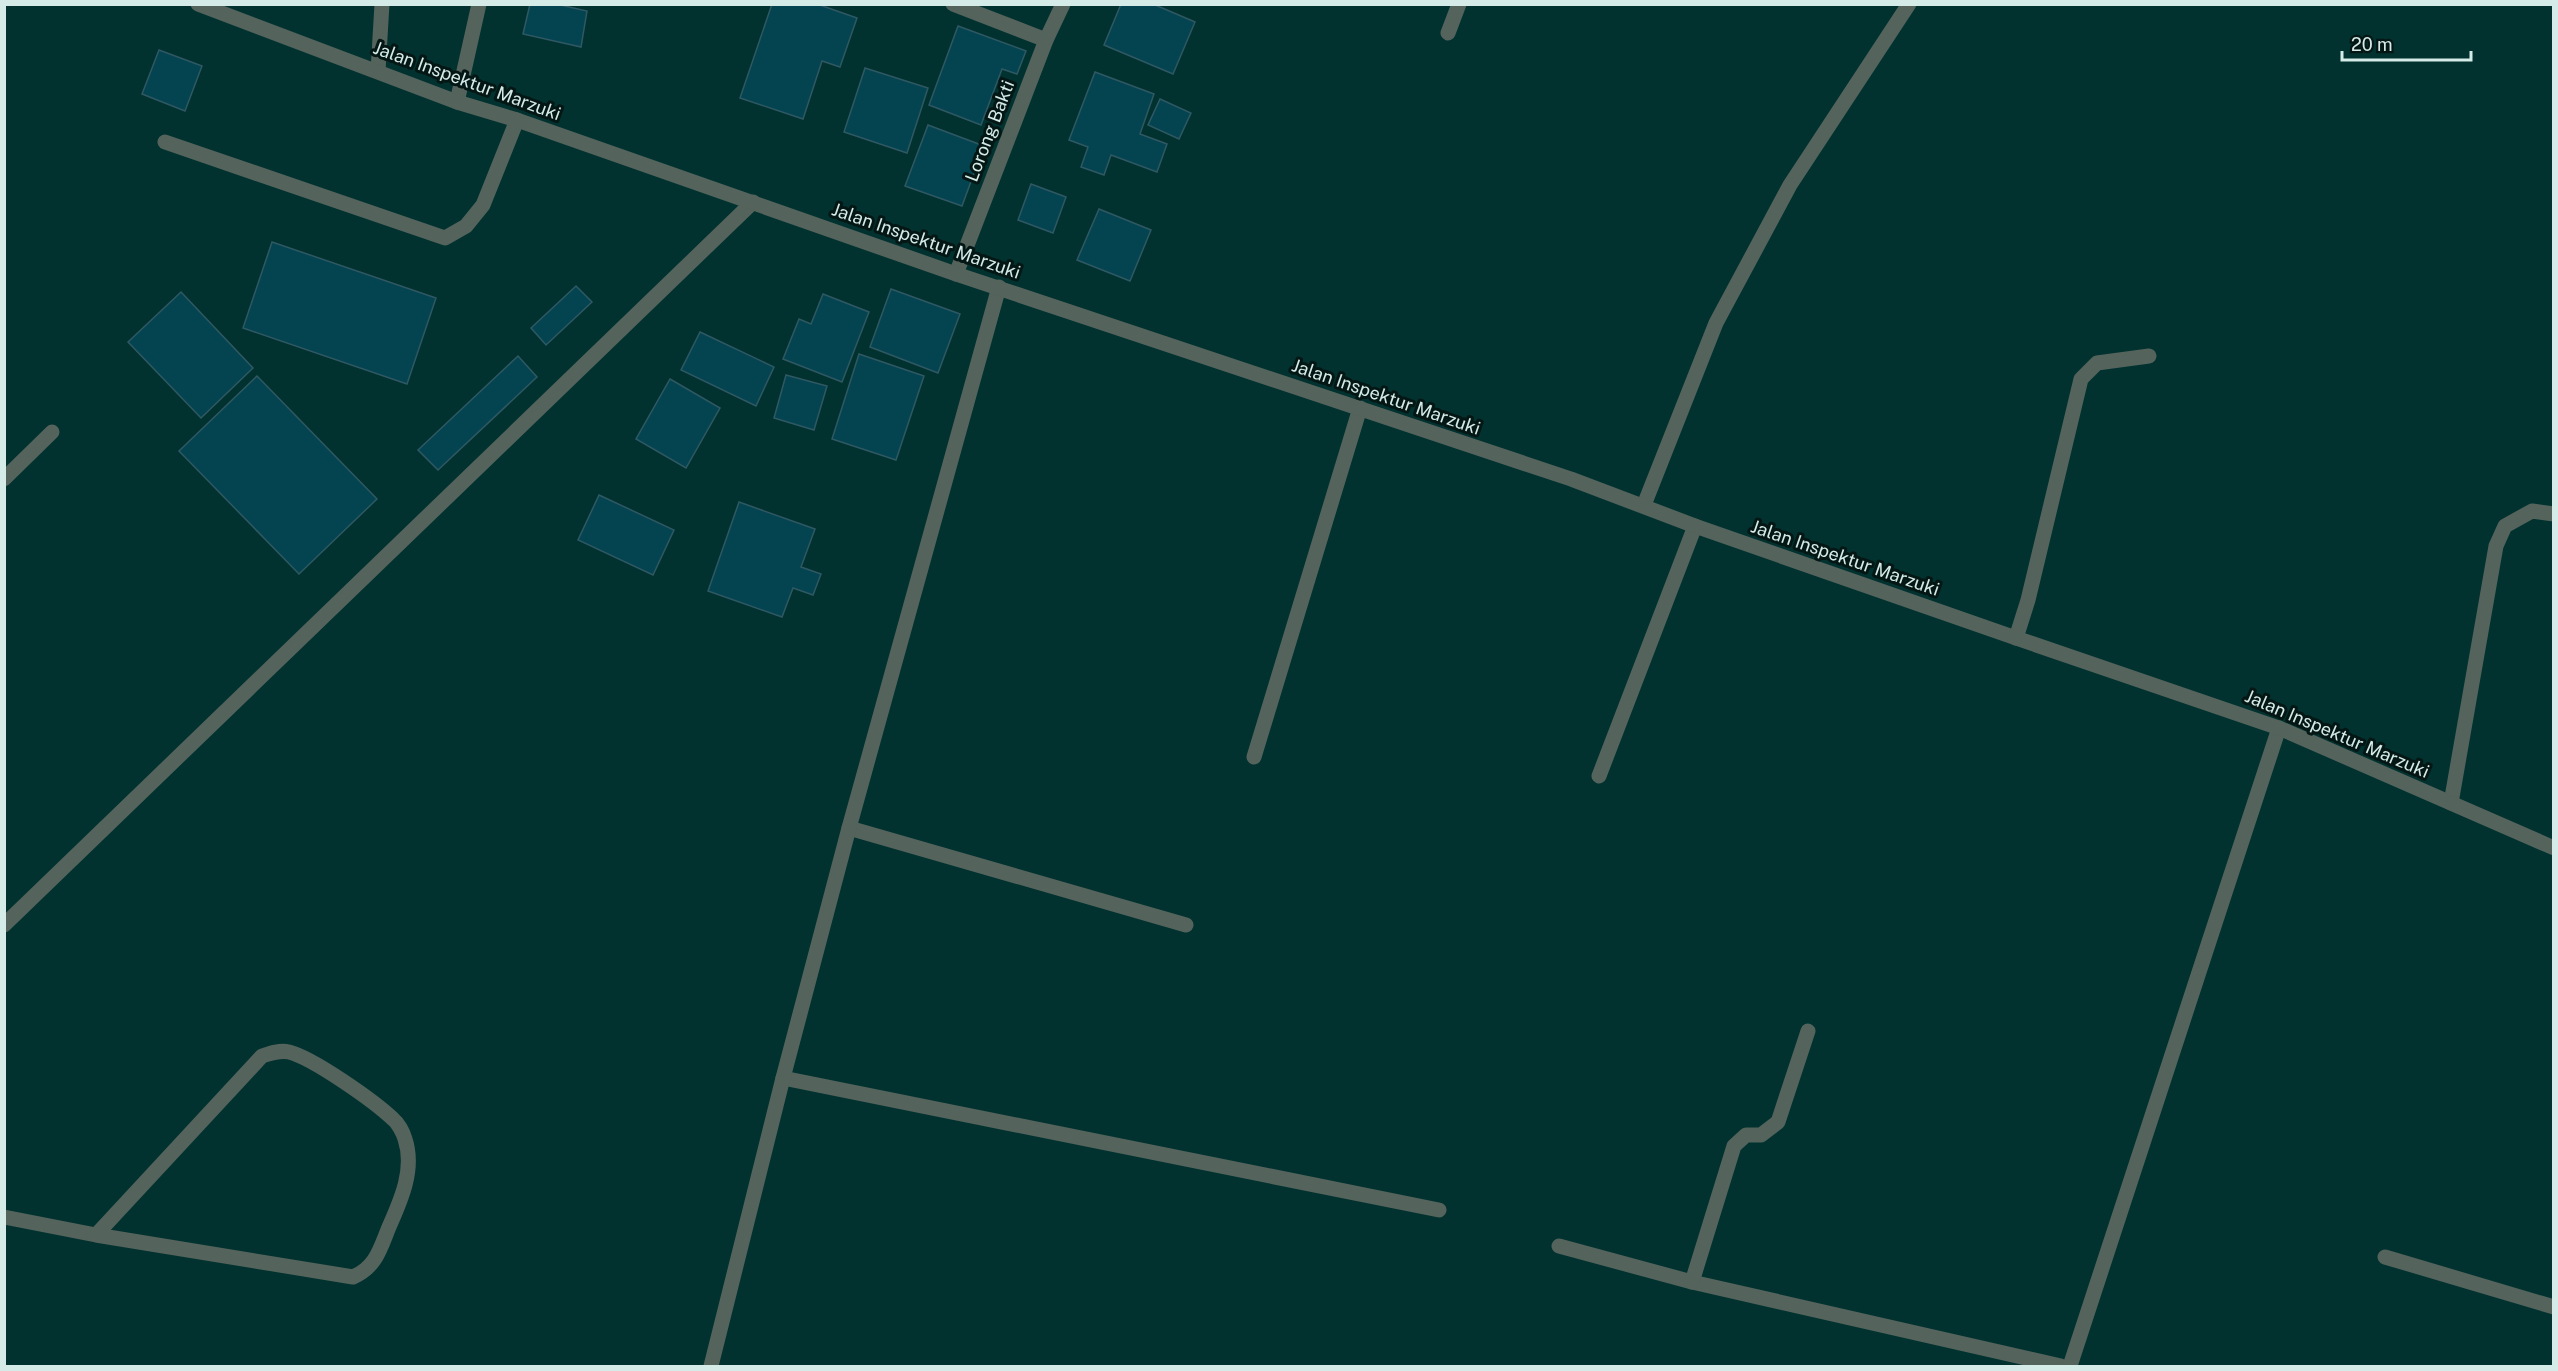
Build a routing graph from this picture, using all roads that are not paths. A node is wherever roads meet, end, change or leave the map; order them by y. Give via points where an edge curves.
1 (198, 4) edge
2 (382, 4) edge
3 (479, 4) edge
4 (953, 4) edge
5 (1063, 4) edge
6 (1459, 4) edge
7 (1909, 4) edge
8 (1448, 33) dead end
9 (1046, 40) junction
10 (378, 70) junction
11 (456, 102) junction
12 (517, 120) junction
13 (165, 142) dead end
14 (753, 202) junction
15 (956, 274) junction
16 (999, 287) junction
17 (2149, 356) dead end
18 (1360, 408) junction
19 (52, 432) dead end
20 (4, 479) edge
21 (1644, 505) junction
22 (2553, 514) edge
23 (1695, 526) junction
24 (2016, 638) junction
25 (2279, 728) junction
26 (1254, 757) dead end
27 (1599, 776) dead end
28 (2451, 803) junction
29 (849, 828) junction
30 (2553, 848) edge
31 (1186, 924) dead end
32 (4, 925) edge
33 (1808, 1030) dead end
34 (783, 1078) junction
35 (1439, 1210) dead end
36 (4, 1217) edge
37 (96, 1235) junction
38 (1559, 1246) dead end
39 (2385, 1257) dead end
40 (1692, 1282) junction
41 (2553, 1307) edge
42 (711, 1366) edge
43 (2061, 1366) edge
44 (2070, 1366) edge

1 - 10 street, Jalan Inspektur Marzuki
2 - 10 street
3 - 11 street
4 - 9 street
5 - 9 street, Lorong Bakti
6 - 8 street
7 - 21 street via 1790,185 1716,323
9 - 15 street, Lorong Bakti
10 - 11 street, Jalan Inspektur Marzuki
11 - 12 street, Jalan Inspektur Marzuki
12 - 13 street via 483,205 466,226 445,238
12 - 14 street, Jalan Inspektur Marzuki
14 - 15 street, Jalan Inspektur Marzuki
14 - 32 street
15 - 16 street, Jalan Inspektur Marzuki
16 - 18 street, Jalan Inspektur Marzuki
16 - 29 street
17 - 24 street via 2097,363 2081,379
18 - 21 street, Jalan Inspektur Marzuki
18 - 26 street
19 - 20 street
21 - 23 street, Jalan Inspektur Marzuki
22 - 28 street via 2532,511 2505,526 2496,546
23 - 24 street, Jalan Inspektur Marzuki
23 - 27 street
24 - 25 street, Jalan Inspektur Marzuki
25 - 28 street, Jalan Inspektur Marzuki
25 - 44 street
28 - 30 street, Jalan Inspektur Marzuki
29 - 31 street
29 - 34 street
33 - 40 street via 1778,1122 1761,1135 1746,1135 1734,1146
34 - 35 street
34 - 42 street
36 - 37 street
37 - 37 street via 262,1056 287,1051 300,1056 355,1089 396,1120 405,1138 405,1190 367,1271 352,1276
38 - 40 street
39 - 41 street
40 - 43 street

